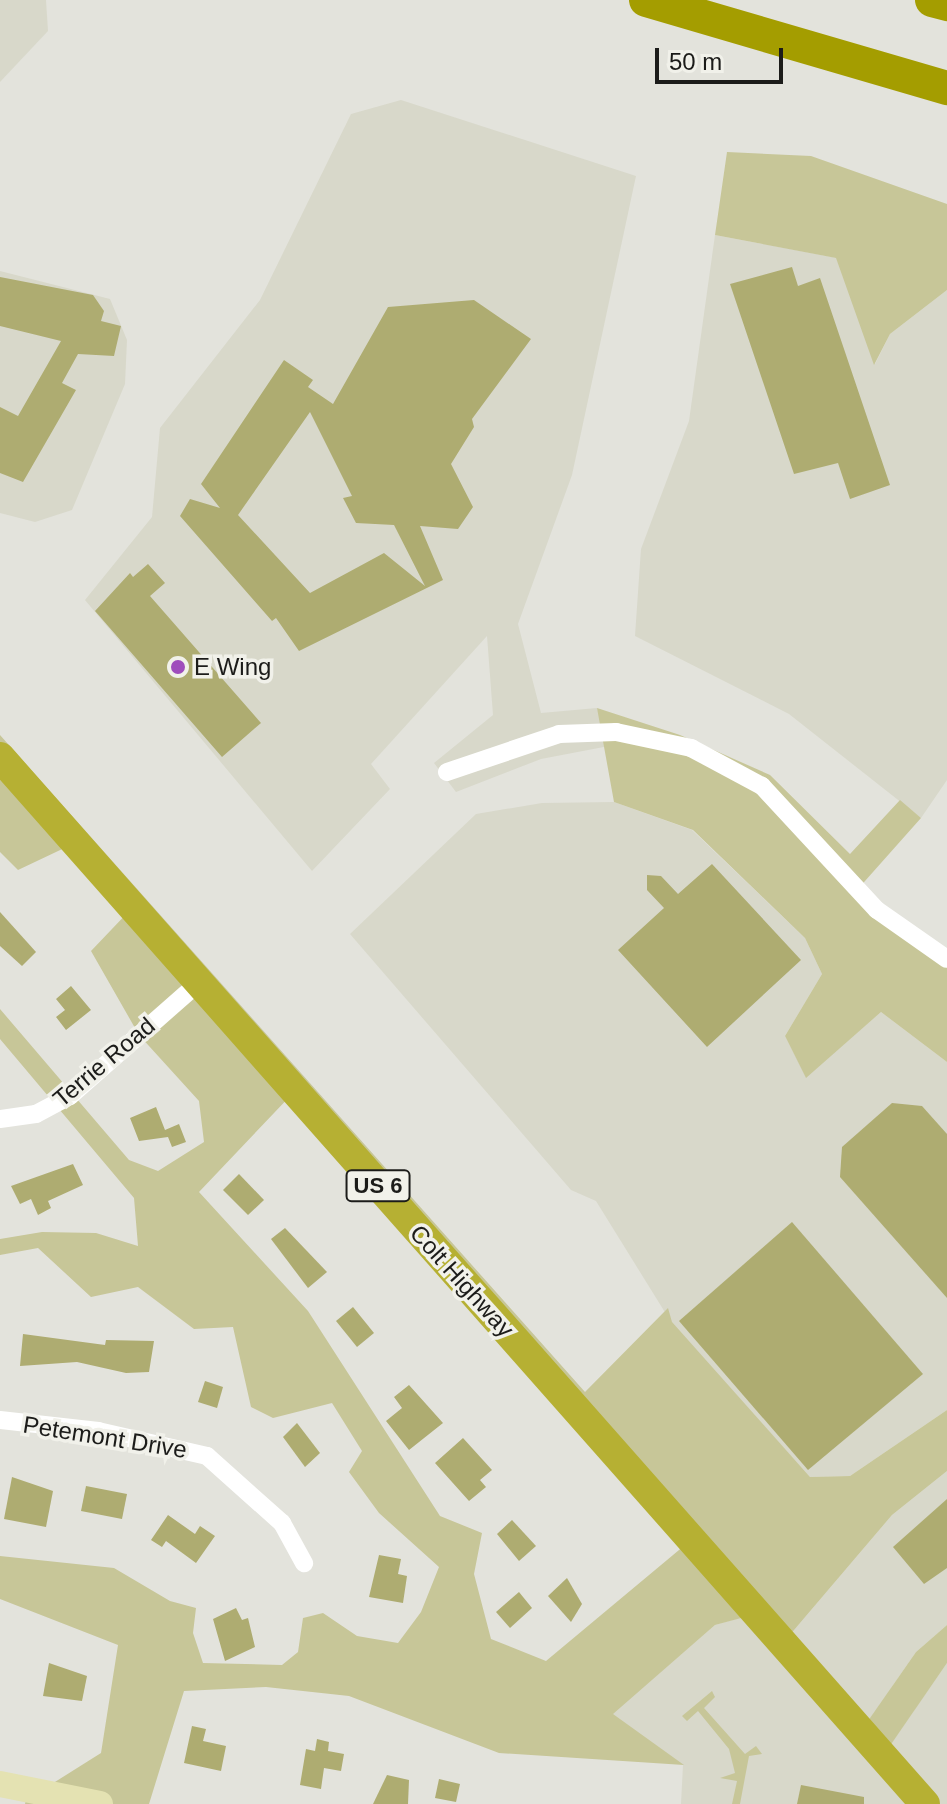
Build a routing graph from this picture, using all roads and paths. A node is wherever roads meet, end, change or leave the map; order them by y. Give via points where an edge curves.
1 (646, 0) edge
2 (932, 0) edge
3 (947, 4) edge
4 (947, 88) edge
5 (0, 757) edge
6 (447, 772) dead end
7 (947, 959) edge
8 (198, 983) junction
9 (0, 1119) edge
10 (0, 1420) edge
11 (304, 1563) dead end
12 (0, 1784) edge
13 (100, 1804) edge
14 (925, 1804) edge

1 - 4 highway
2 - 3 highway
5 - 8 highway, Colt Highway / US 6
6 - 7 street via 559,734 616,732 691,748 762,786 877,910
8 - 9 street, Terrie Road via 70,1096 36,1114
8 - 14 highway, Colt Highway / US 6
10 - 11 street, Petemont Drive via 98,1431 207,1456 282,1523
12 - 13 main road

